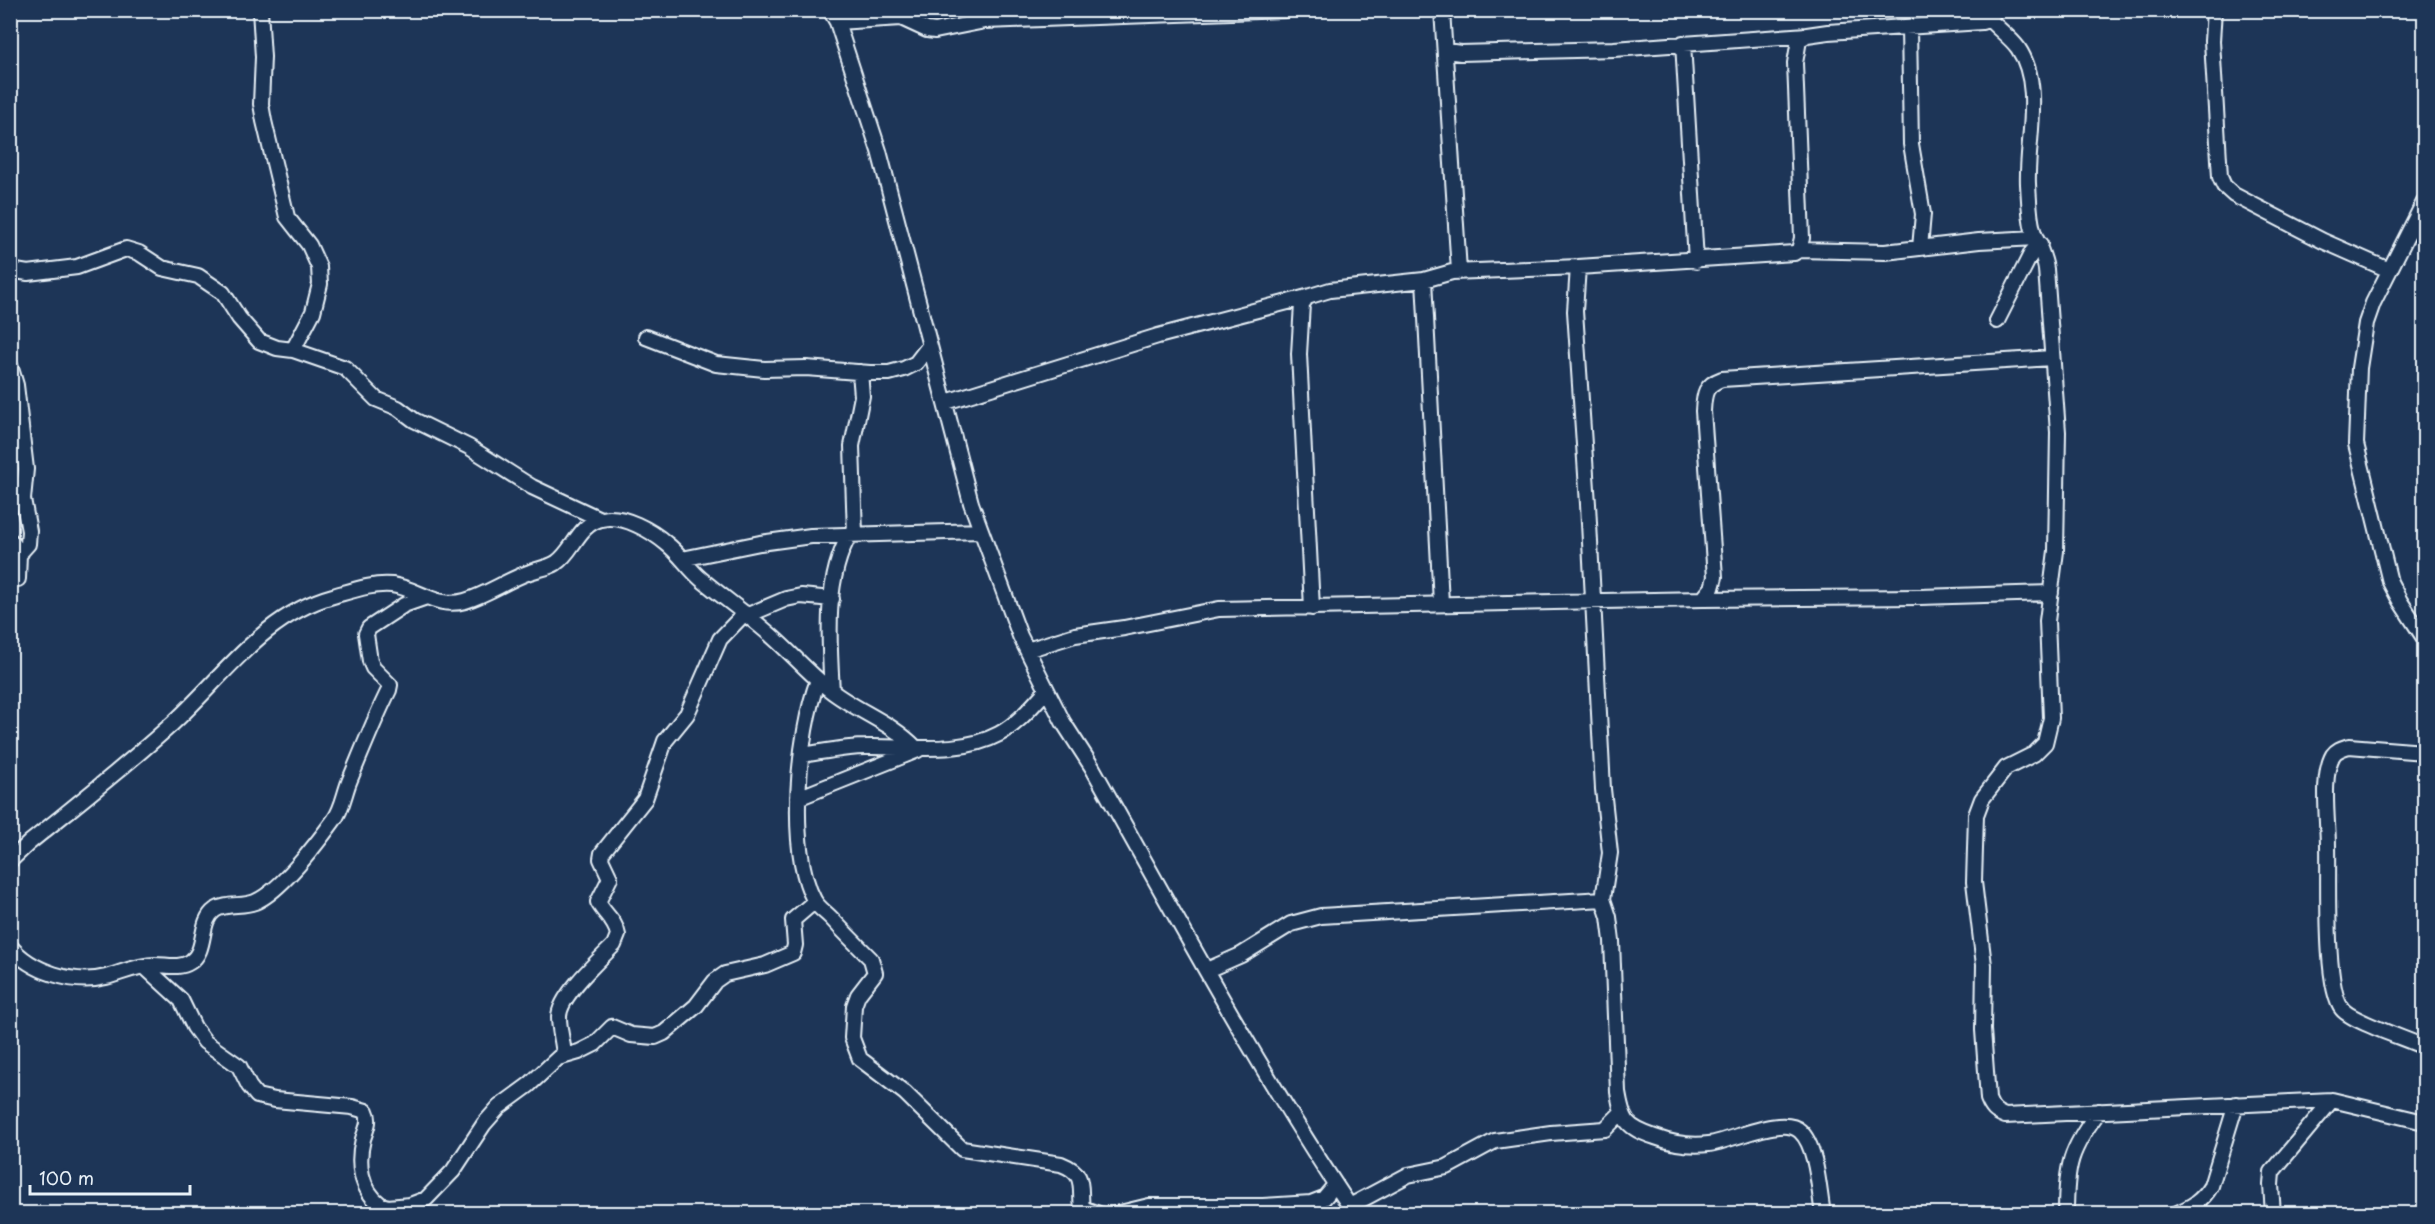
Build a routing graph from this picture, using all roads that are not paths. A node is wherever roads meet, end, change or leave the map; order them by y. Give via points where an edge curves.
1 (260, 10) edge
2 (1287, 10) edge
3 (2214, 10) edge
4 (1440, 12) edge
5 (1992, 15) edge
6 (833, 16) edge
7 (1908, 28) junction
8 (1807, 35) junction
9 (1683, 43) junction
10 (1446, 51) junction
11 (2424, 202) edge
12 (2038, 241) junction
13 (1920, 248) junction
14 (1799, 250) junction
15 (1696, 261) junction
16 (1578, 267) junction
17 (10, 270) edge
18 (2389, 270) junction
19 (1459, 271) junction
20 (1424, 280) junction
21 (1307, 297) junction
22 (1997, 321) dead end
23 (646, 337) dead end
24 (929, 346) junction
25 (293, 351) junction
26 (2052, 358) junction
27 (10, 365) edge
28 (860, 372) junction
29 (946, 402) junction
30 (600, 519) junction
31 (981, 531) junction
32 (852, 534) junction
33 (10, 540) edge
34 (21, 553) junction
35 (682, 559) junction
36 (18, 579) dead end
37 (2051, 593) junction
38 (424, 598) junction
39 (832, 599) junction
40 (1703, 599) junction
41 (1592, 600) junction
42 (1441, 603) junction
43 (1312, 608) junction
44 (746, 614) junction
45 (2424, 638) edge
46 (1027, 650) junction
47 (818, 680) junction
48 (1047, 690) junction
49 (832, 691) junction
50 (919, 748) junction
51 (2424, 752) edge
52 (802, 755) junction
53 (798, 798) junction
54 (13, 855) edge
55 (1603, 899) junction
56 (814, 902) junction
57 (10, 946) edge
58 (145, 967) junction
59 (1207, 970) junction
60 (2424, 1047) edge
61 (564, 1055) junction
62 (2332, 1100) junction
63 (2236, 1104) junction
64 (2099, 1111) junction
65 (1621, 1113) junction
66 (2424, 1122) edge
67 (1335, 1185) junction
68 (1353, 1210) edge
69 (1099, 1214) edge
70 (1116, 1214) edge
71 (1823, 1214) edge
72 (2066, 1214) edge
73 (2175, 1214) edge
74 (2273, 1214) edge

1 - 25 street via 264,121 287,217 309,245 319,267 321,284 313,312
2 - 6 street via 985,21 935,31 901,18
3 - 18 street via 2218,153 2224,186 2234,195 2324,241
4 - 10 street
5 - 7 street via 1975,23
5 - 12 street via 2018,47 2030,80 2028,181 2032,227
6 - 24 street via 879,151
7 - 8 street
7 - 13 street via 1911,144 1923,214
8 - 9 street
8 - 14 street via 1799,40 1795,63 1802,238
9 - 10 street via 1570,51
9 - 15 street
10 - 19 street
11 - 18 street
12 - 13 street
12 - 22 street
12 - 26 street via 2046,269
13 - 14 street via 1885,252
14 - 15 street
15 - 16 street
16 - 19 street
16 - 41 street via 1575,311
17 - 25 street via 28,273 77,267 132,250 162,268 191,274 217,288 259,341
18 - 45 street via 2373,303 2363,338 2356,444 2390,582
19 - 20 street
20 - 21 street via 1330,290
20 - 42 street
21 - 29 street via 1158,336
21 - 43 street via 1302,304 1299,354
23 - 28 street via 716,364
24 - 28 street via 916,363 904,369
24 - 29 street
25 - 30 street via 345,368 376,399 469,447 532,487
26 - 37 street via 2058,432 2056,551
26 - 40 street via 1722,379 1710,383 1704,391 1703,411 1715,577
27 - 34 street via 26,469 23,499 30,536
28 - 32 street via 862,396 852,447
29 - 31 street via 970,503
30 - 35 street via 619,519 650,532
30 - 38 street via 582,531 555,564 459,603 442,604
31 - 32 street
31 - 46 street
32 - 35 street via 760,543
32 - 39 street via 840,556
33 - 34 street
34 - 36 street
35 - 44 street
37 - 40 street
37 - 64 street via 2050,732 2034,754 2006,768 1982,799 1976,814 1974,882 1984,965 1988,1099 1996,1113 2005,1116
38 - 54 street via 390,585 306,605 265,632 174,723
38 - 58 street via 404,605 366,634 373,668 390,686 335,819 283,881 266,895 255,902 218,908 211,914 201,948 189,963
39 - 44 street via 801,596
39 - 49 street
40 - 41 street
41 - 42 street
41 - 55 street via 1610,853
42 - 43 street
43 - 46 street via 1202,612 1075,635
44 - 47 street
44 - 61 street via 716,646 687,714 665,741 645,799 602,853 601,860 610,878 597,902 613,921 618,935 614,945 562,1004 559,1016
46 - 48 street
47 - 49 street
47 - 52 street
48 - 50 street via 1022,718 992,738
48 - 59 street
49 - 50 street
50 - 52 street via 863,747
50 - 53 street
51 - 60 street via 2349,746 2338,750 2329,770 2326,807 2327,905 2337,1000 2346,1013
52 - 53 street
53 - 56 street via 799,844
55 - 59 street via 1321,915 1291,924 1241,955
55 - 65 street via 1612,941
56 - 61 street via 793,920 793,953 765,965 725,974 696,1006 664,1032 642,1038 612,1028 595,1044
56 - 69 street via 874,965 875,973 854,1006 852,1038 860,1059 905,1093 962,1149 1069,1167 1080,1181 1082,1208
57 - 58 street via 27,960 70,979 104,978
58 - 61 street via 181,1000 206,1042 239,1066 257,1096 366,1111 368,1123 360,1154 363,1179 376,1201 387,1207 426,1199 453,1171 490,1116
59 - 67 street via 1256,1059
62 - 63 street
62 - 66 street
62 - 74 street via 2272,1172
63 - 64 street
63 - 73 street via 2211,1186 2204,1198
64 - 72 street via 2079,1138 2069,1162
65 - 68 street via 1605,1129 1496,1141 1448,1167 1408,1175
65 - 71 street via 1635,1130 1694,1145 1780,1125 1798,1129 1811,1149
67 - 68 street
67 - 70 street via 1324,1198 1311,1203 1149,1206

